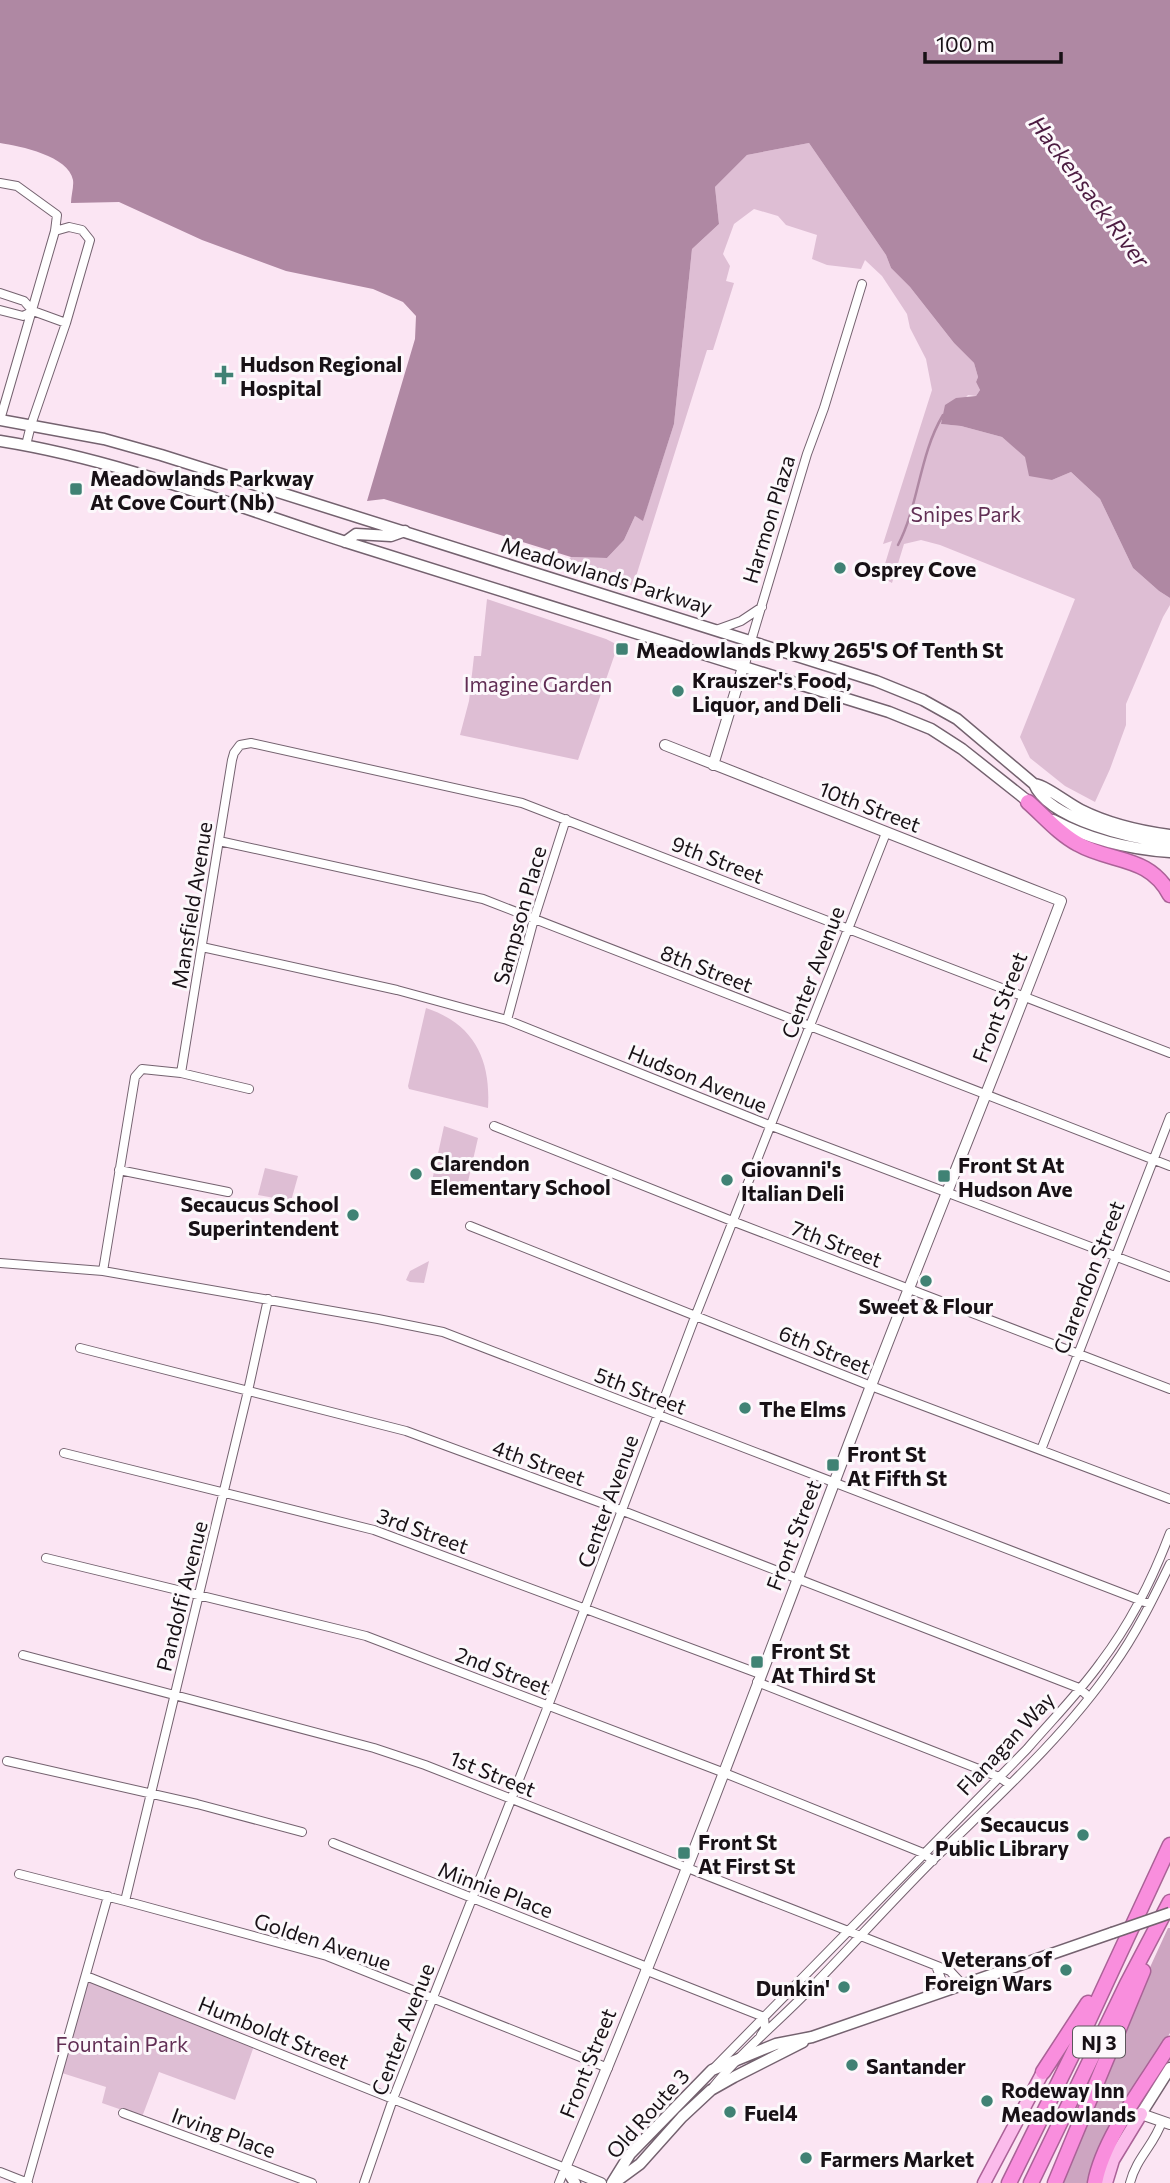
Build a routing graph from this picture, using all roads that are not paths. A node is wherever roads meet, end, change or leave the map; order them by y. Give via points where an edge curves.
1 (0, 183) edge
2 (55, 231) junction
3 (862, 284) dead end
4 (0, 293) edge
5 (0, 310) edge
6 (33, 311) junction
7 (66, 323) junction
8 (0, 420) edge
9 (31, 425) junction
10 (0, 441) edge
11 (26, 445) junction
12 (405, 531) junction
13 (345, 542) junction
14 (762, 607) junction
15 (716, 629) junction
16 (751, 641) junction
17 (743, 666) junction
18 (240, 745) joint
19 (664, 745) dead end
20 (713, 765) junction
21 (1034, 783) junction
22 (1028, 802) junction
23 (566, 819) junction
24 (886, 832) junction
25 (1170, 835) edge
26 (219, 841) junction
27 (1170, 843) edge
28 (1170, 852) edge
29 (1170, 895) edge
30 (1061, 901) joint
31 (534, 919) junction
32 (848, 928) junction
33 (202, 947) junction
34 (1024, 997) junction
35 (507, 1020) junction
36 (810, 1026) junction
37 (1170, 1053) edge
38 (181, 1073) junction
39 (248, 1089) dead end
40 (986, 1094) junction
41 (1170, 1118) edge
42 (769, 1125) junction
43 (494, 1126) dead end
44 (1153, 1160) junction
45 (1170, 1166) edge
46 (120, 1170) junction
47 (947, 1191) junction
48 (228, 1192) dead end
49 (732, 1221) junction
50 (470, 1226) dead end
51 (1116, 1255) junction
52 (0, 1263) edge
53 (103, 1271) junction
54 (1170, 1277) edge
55 (909, 1289) junction
56 (268, 1299) junction
57 (695, 1317) junction
58 (80, 1348) dead end
59 (1077, 1353) junction
60 (871, 1386) junction
61 (1170, 1388) edge
62 (248, 1391) junction
63 (657, 1415) junction
64 (1041, 1450) junction
65 (64, 1453) dead end
66 (834, 1483) junction
67 (224, 1493) junction
68 (1170, 1499) edge
69 (623, 1511) junction
70 (1170, 1533) edge
71 (1160, 1556) junction
72 (46, 1558) dead end
73 (1170, 1562) edge
74 (797, 1578) junction
75 (199, 1595) junction
76 (1140, 1599) junction
77 (1150, 1604) junction
78 (586, 1608) junction
79 (1113, 1644) junction
80 (1123, 1651) junction
81 (23, 1655) dead end
82 (758, 1678) junction
83 (1079, 1688) junction
84 (175, 1695) junction
85 (1089, 1697) junction
86 (548, 1706) junction
87 (7, 1761) dead end
88 (722, 1772) junction
89 (999, 1777) junction
90 (1009, 1784) junction
91 (151, 1794) junction
92 (512, 1800) junction
93 (959, 1818) junction
94 (968, 1826) junction
95 (302, 1832) dead end
96 (333, 1843) dead end
97 (1170, 1844) edge
98 (923, 1853) junction
99 (933, 1861) junction
100 (687, 1869) junction
101 (19, 1874) dead end
102 (108, 1896) junction
103 (474, 1899) junction
104 (125, 1900) junction
105 (1170, 1904) edge
106 (1170, 1913) edge
107 (847, 1932) junction
108 (859, 1936) junction
109 (1115, 1961) junction
110 (936, 1966) junction
111 (646, 1968) junction
112 (86, 1976) junction
113 (963, 1985) junction
114 (946, 1991) junction
115 (432, 1997) junction
116 (764, 2017) junction
117 (812, 2037) junction
118 (760, 2038) junction
119 (1170, 2045) edge
120 (735, 2060) junction
121 (608, 2067) junction
122 (1170, 2068) edge
123 (712, 2070) junction
124 (1043, 2072) joint
125 (711, 2090) junction
126 (393, 2099) junction
127 (682, 2101) junction
128 (123, 2113) dead end
129 (1141, 2114) junction
130 (682, 2117) junction
131 (1166, 2123) edge
132 (565, 2168) junction
133 (0, 2172) edge
134 (1055, 2182) edge
135 (27, 2183) edge
136 (312, 2183) edge
137 (364, 2183) edge
138 (559, 2183) edge
139 (575, 2183) edge
140 (601, 2183) edge
141 (613, 2183) edge
142 (984, 2183) edge
143 (1009, 2183) edge
144 (1031, 2183) edge
145 (1095, 2183) edge
146 (1106, 2183) edge
147 (1130, 2183) edge

1 - 2 street via 17,186 57,215
2 - 6 street
2 - 7 street via 82,230 90,240
3 - 14 street, Harmon Plaza
4 - 6 street via 24,301
5 - 6 street via 23,316
6 - 7 street
6 - 8 street
7 - 9 street
8 - 9 main road, Meadowlands Parkway
9 - 11 street
9 - 12 main road, Meadowlands Parkway via 161,455
10 - 11 main road
11 - 13 main road via 137,474
12 - 13 main road via 391,536 356,534
12 - 15 main road, Meadowlands Parkway
13 - 17 main road
14 - 15 street via 741,621
14 - 16 street, Harmon Plaza
15 - 16 main road, Meadowlands Parkway
16 - 17 street, Harmon Plaza
16 - 21 main road, Meadowlands Parkway via 923,700 957,719
17 - 20 street, Harmon Plaza
17 - 22 main road via 931,729
18 - 23 street, 9th Street via 251,743 511,800
18 - 26 street, Mansfield Avenue via 232,760
19 - 20 street, 10th Street
20 - 24 street, 10th Street
21 - 25 main road, Meadowlands Parkway via 1104,820
21 - 27 main road via 1053,803 1100,829
22 - 28 main road via 1080,834 1120,846
22 - 29 highway via 1079,845 1154,874
23 - 31 street, Sampson Place
23 - 32 street, 9th Street
24 - 30 street, 10th Street
24 - 32 street, Center Avenue
26 - 31 street, 8th Street via 483,899
26 - 33 street, Mansfield Avenue
30 - 34 street, Front Street
31 - 35 street, Sampson Place
31 - 36 street, 8th Street
32 - 34 street, 9th Street
32 - 36 street, Center Avenue
33 - 35 street, Hudson Avenue via 397,990
33 - 38 street, Mansfield Avenue
34 - 37 street, 9th Street
34 - 40 street, Front Street
35 - 42 street, Hudson Avenue
36 - 40 street, 8th Street
36 - 42 street, Center Avenue
38 - 39 street
38 - 46 street via 138,1071
40 - 44 street, 8th Street
40 - 47 street, Front Street
41 - 44 street, Clarendon Street
42 - 47 street, Hudson Avenue
42 - 49 street, Center Avenue
43 - 49 street, 7th Street
44 - 45 street, 8th Street
44 - 51 street, Clarendon Street
46 - 48 street
46 - 53 street
47 - 51 street, Hudson Avenue
47 - 55 street, Front Street
49 - 55 street, 7th Street
49 - 57 street, Center Avenue
50 - 57 street, 6th Street
51 - 54 street, Hudson Avenue
51 - 59 street, Clarendon Street
52 - 53 street, 5th Street
53 - 56 street, 5th Street
55 - 59 street, 7th Street
55 - 60 street, Front Street
56 - 62 street, Pandolfi Avenue
56 - 63 street, 5th Street via 443,1332
57 - 60 street, 6th Street
57 - 63 street, Center Avenue
58 - 62 street, 4th Street
59 - 61 street, 7th Street
59 - 64 street, Clarendon Street
60 - 64 street, 6th Street
60 - 66 street, Front Street
62 - 67 street, Pandolfi Avenue
62 - 69 street, 4th Street via 406,1432
63 - 66 street, 5th Street
63 - 69 street, Center Avenue
64 - 68 street, 6th Street
65 - 67 street, 3rd Street
66 - 74 street, Front Street
66 - 76 street, 5th Street
67 - 75 street, Pandolfi Avenue
67 - 78 street, 3rd Street via 374,1530
69 - 74 street, 4th Street
69 - 78 street, Center Avenue
70 - 71 street, Flanagan Way
71 - 73 street
71 - 76 street, Flanagan Way
72 - 75 street, 2nd Street
73 - 77 street, Flanagan Way
74 - 82 street, Front Street
74 - 83 street, 4th Street
75 - 84 street, Pandolfi Avenue
75 - 86 street, 2nd Street via 366,1636
76 - 77 street, 5th Street
76 - 79 street, Flanagan Way
77 - 80 street, Flanagan Way
78 - 82 street, 3rd Street
78 - 86 street, Center Avenue
79 - 80 street
79 - 83 street, Flanagan Way
80 - 85 street, Flanagan Way
81 - 84 street, 1st Street
82 - 88 street, Front Street
82 - 89 street, 3rd Street
83 - 85 street, 4th Street
83 - 89 street, Flanagan Way
84 - 91 street, Pandolfi Avenue
84 - 92 street, 1st Street via 374,1748
85 - 90 street, Flanagan Way
86 - 88 street, 2nd Street
86 - 92 street, Center Avenue
87 - 91 street
88 - 98 street, 2nd Street
88 - 100 street, Front Street
89 - 90 street, 3rd Street
89 - 93 street, Flanagan Way
90 - 94 street, Flanagan Way
91 - 95 street
91 - 104 street, Pandolfi Avenue
92 - 100 street, 1st Street
92 - 103 street, Center Avenue
93 - 94 street
93 - 98 street, Flanagan Way
94 - 99 street, Flanagan Way
96 - 103 street, Minnie Place
97 - 109 highway, NJ 3
98 - 99 street, 2nd Street
98 - 107 street, Flanagan Way
99 - 108 street, Flanagan Way
100 - 107 street, 1st Street
100 - 111 street, Front Street
101 - 102 street, Golden Avenue
102 - 104 street, Golden Avenue
102 - 112 street
103 - 111 street, Minnie Place
103 - 115 street, Center Avenue
104 - 115 street, Golden Avenue via 327,1956
105 - 134 highway, NJ 3
105 - 144 highway, NJ 3
106 - 113 main road, bridge
107 - 108 street, 1st Street
107 - 116 street, Flanagan Way
108 - 110 street, 1st Street
108 - 118 street, Flanagan Way
109 - 124 highway, NJ 3
109 - 143 highway, NJ 3
110 - 113 street, 1st Street via 956,1975
110 - 114 street
111 - 116 street, Minnie Place
111 - 121 street, Front Street
112 - 126 street, Humboldt Street
112 - 135 street
113 - 114 main road
114 - 117 main road
115 - 121 street, Golden Avenue
115 - 126 street, Center Avenue
116 - 118 street
116 - 123 street, Flanagan Way
117 - 120 main road via 776,2044
117 - 125 main road
118 - 120 street, Flanagan Way
119 - 145 highway via 1109,2141
120 - 123 main road
120 - 125 street, Flanagan Way
121 - 132 street, Front Street
122 - 129 main road
123 - 127 main road, Old Route 3
124 - 142 main road, NJ 3
125 - 130 main road
126 - 132 street, Humboldt Street
126 - 137 street, Center Avenue
127 - 130 main road
127 - 141 main road, Old Route 3 via 630,2154
128 - 136 street, Irving Place
129 - 131 street
129 - 146 main road via 1113,2160
130 - 141 main road via 640,2164
131 - 147 street via 1140,2157
132 - 138 street, Front Street
132 - 139 main road
132 - 140 street
133 - 135 street

